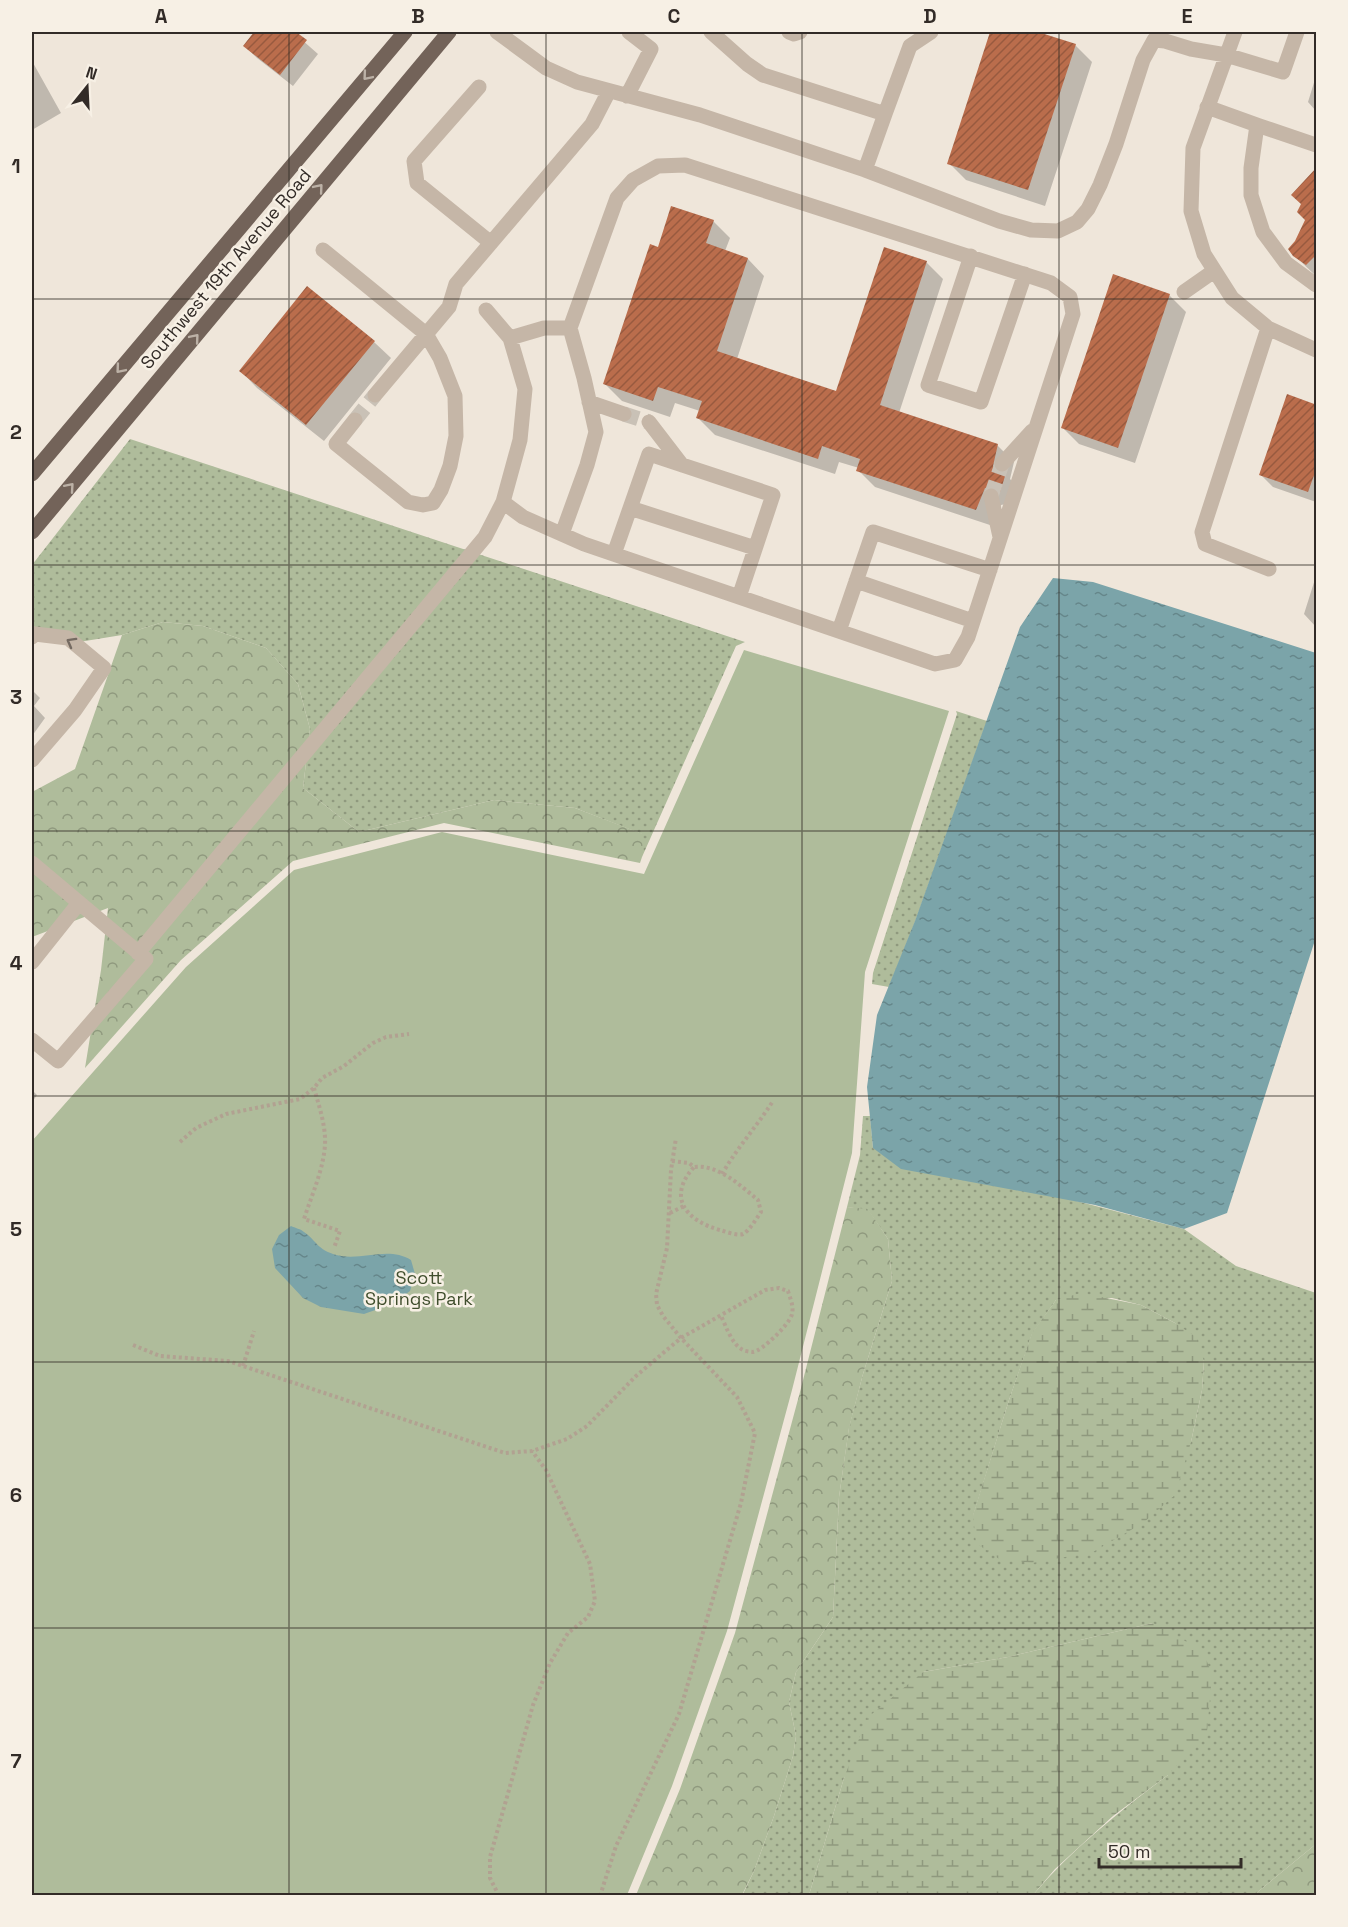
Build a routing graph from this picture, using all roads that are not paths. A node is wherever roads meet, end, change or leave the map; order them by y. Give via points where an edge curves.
1 (405, 32) edge
2 (449, 32) edge
3 (497, 32) edge
4 (629, 32) edge
5 (711, 32) edge
6 (789, 32) edge
7 (800, 32) edge
8 (931, 32) edge
9 (1141, 32) edge
10 (1235, 32) edge
11 (1297, 32) edge
12 (1154, 40) junction
13 (1226, 55) junction
14 (479, 87) dead end
15 (609, 91) junction
16 (627, 96) junction
17 (1208, 107) junction
18 (885, 114) junction
19 (1257, 125) junction
20 (1317, 145) edge
21 (865, 170) junction
22 (491, 243) junction
23 (323, 250) dead end
24 (971, 256) junction
25 (1214, 271) junction
26 (1025, 274) junction
27 (1317, 285) edge
28 (1184, 292) dead end
29 (486, 310) dead end
30 (570, 328) junction
31 (1268, 328) junction
32 (426, 334) junction
33 (510, 338) junction
34 (1317, 350) edge
35 (375, 395) tunnel mouth
36 (589, 402) junction
37 (624, 414) tunnel mouth
38 (355, 420) tunnel mouth
39 (649, 422) tunnel mouth
40 (1036, 427) junction
41 (1002, 464) tunnel mouth
42 (682, 465) junction
43 (32, 474) edge
44 (991, 496) tunnel mouth
45 (503, 502) junction
46 (630, 508) junction
47 (32, 532) edge
48 (562, 534) junction
49 (1000, 539) junction
50 (755, 548) junction
51 (614, 554) junction
52 (1269, 569) dead end
53 (990, 570) junction
54 (856, 581) junction
55 (739, 597) junction
56 (973, 621) junction
57 (839, 631) junction
58 (32, 637) edge
59 (32, 760) edge
60 (32, 863) edge
61 (80, 903) junction
62 (138, 952) junction
63 (32, 962) edge
64 (32, 1040) edge

1 -> 43 main road, Southwest 19th Avenue Road
47 -> 2 main road, Southwest 19th Avenue Road
3 - 15 street via 546,68
4 - 16 street via 651,49
5 - 18 street via 763,75
6 - 7 street
8 - 18 street via 910,46
9 - 12 street
10 - 13 street
11 - 13 street via 1283,72
12 - 13 street
12 - 21 street via 1088,209 1077,222 1058,231 1030,230 999,221
13 - 17 street
14 - 22 street via 414,161 417,183
15 - 16 street
15 - 22 street via 592,124
16 - 21 street via 700,115
17 - 19 street
17 - 25 street via 1193,148 1191,211 1204,254
18 - 21 street
19 - 20 street
19 - 27 street via 1251,195 1263,232 1286,263
22 - 32 street via 456,284 449,307
23 - 32 street
24 - 26 street
24 - 26 street via 928,385 981,402
24 - 30 street via 685,165 658,166 633,180 617,198
25 - 28 street
25 - 31 street via 1232,298
26 - 40 street via 1051,283 1070,297 1073,314
29 - 33 street
30 - 33 street via 544,328
30 - 36 street
31 - 34 street
31 - 52 street via 1202,532 1206,544
32 - 35 street
32 - 38 street via 455,396 456,436 450,466 433,503 423,506 408,502 336,444
33 - 45 street via 525,389 520,440
36 - 37 street
36 - 48 street via 596,432
39 - 42 street
40 - 41 street
40 - 49 street
42 - 46 street via 649,454
42 - 50 street via 773,495
44 - 49 street
45 - 48 street via 523,517
45 - 62 street via 485,537
46 - 50 street
46 - 51 street
48 - 51 street
49 - 53 street
50 - 55 street
51 - 55 street
53 - 54 street via 873,532
53 - 56 street
54 - 56 street
54 - 57 street
55 - 57 street
56 - 57 street via 955,660 935,664
59 -> 58 street via 75,710 104,668 68,639 35,634
60 - 61 street
61 - 62 street
61 - 63 street
62 - 64 street via 146,959 58,1061

